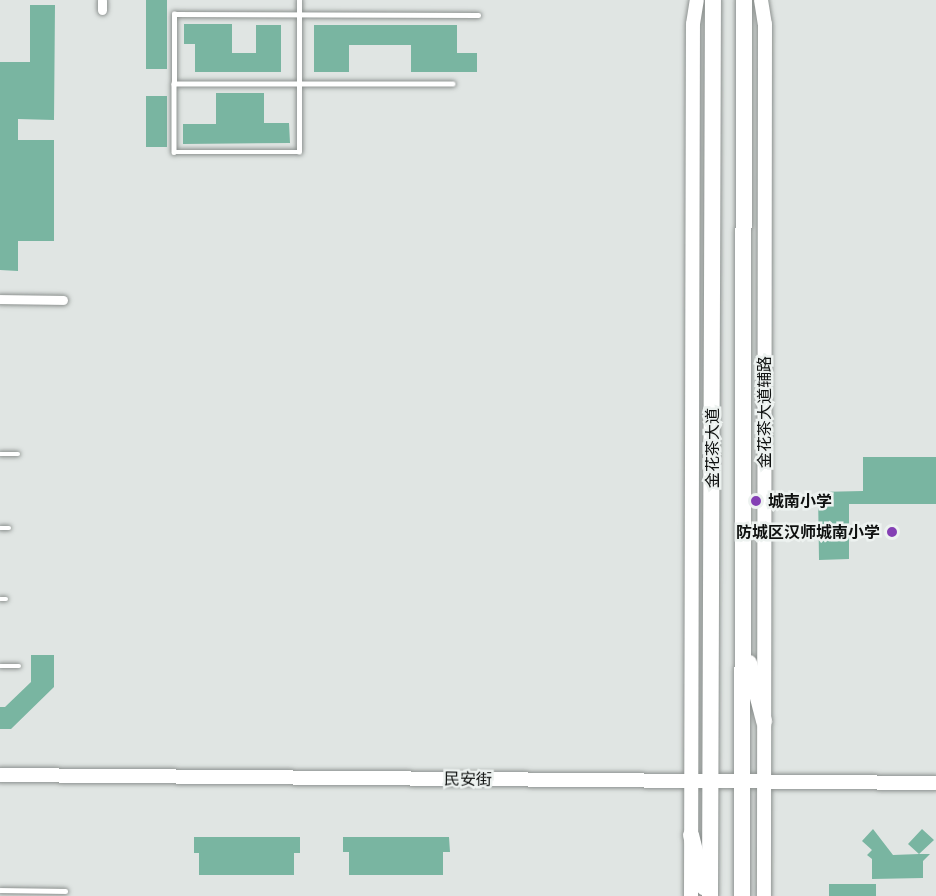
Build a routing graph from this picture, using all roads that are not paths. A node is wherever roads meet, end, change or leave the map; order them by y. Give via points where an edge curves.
1 (299, 0) edge
2 (697, 0) edge
3 (707, 0) edge
4 (751, 0) edge
5 (761, 0) edge
6 (713, 8) edge
7 (744, 8) edge
8 (299, 15) junction
9 (478, 15) dead end
10 (174, 84) junction
11 (299, 84) junction
12 (453, 84) dead end
13 (0, 299) edge
14 (63, 300) dead end
15 (0, 454) edge
16 (18, 454) dead end
17 (0, 528) edge
18 (9, 528) dead end
19 (743, 640) junction
20 (0, 666) edge
21 (19, 666) dead end
22 (764, 721) junction
23 (0, 775) edge
24 (692, 781) junction
25 (711, 781) junction
26 (742, 781) junction
27 (764, 781) junction
28 (936, 783) edge
29 (691, 835) junction
30 (0, 890) edge
31 (65, 891) dead end
32 (691, 896) edge
33 (706, 896) edge
34 (710, 896) edge
35 (742, 896) edge
36 (764, 896) edge

1 - 8 lane
2 - 24 street via 693,35
3 - 6 highway
4 - 7 highway
5 - 22 street, 金花茶大道辅路 via 765,24
6 - 25 highway, 金花茶大道
7 - 19 highway, 金花茶大道
8 - 9 lane
8 - 10 lane via 174,14
8 - 11 lane
10 - 11 lane
10 - 11 lane via 174,152 299,152
11 - 12 lane
13 - 14 street
15 - 16 lane
17 - 18 lane
19 - 22 highway
19 - 26 highway, 金花茶大道
20 - 21 lane
22 - 27 street, 金花茶大道辅路
23 - 24 street, 民安街
24 - 25 street, 民安街
24 - 29 street
25 - 26 street, 民安街
25 - 34 highway, 金花茶大道
26 - 27 street, 民安街
26 - 35 highway, 金花茶大道
27 - 28 street, 民安街
27 - 36 street, 金花茶大道辅路
29 - 32 street
29 - 33 highway
30 - 31 lane

